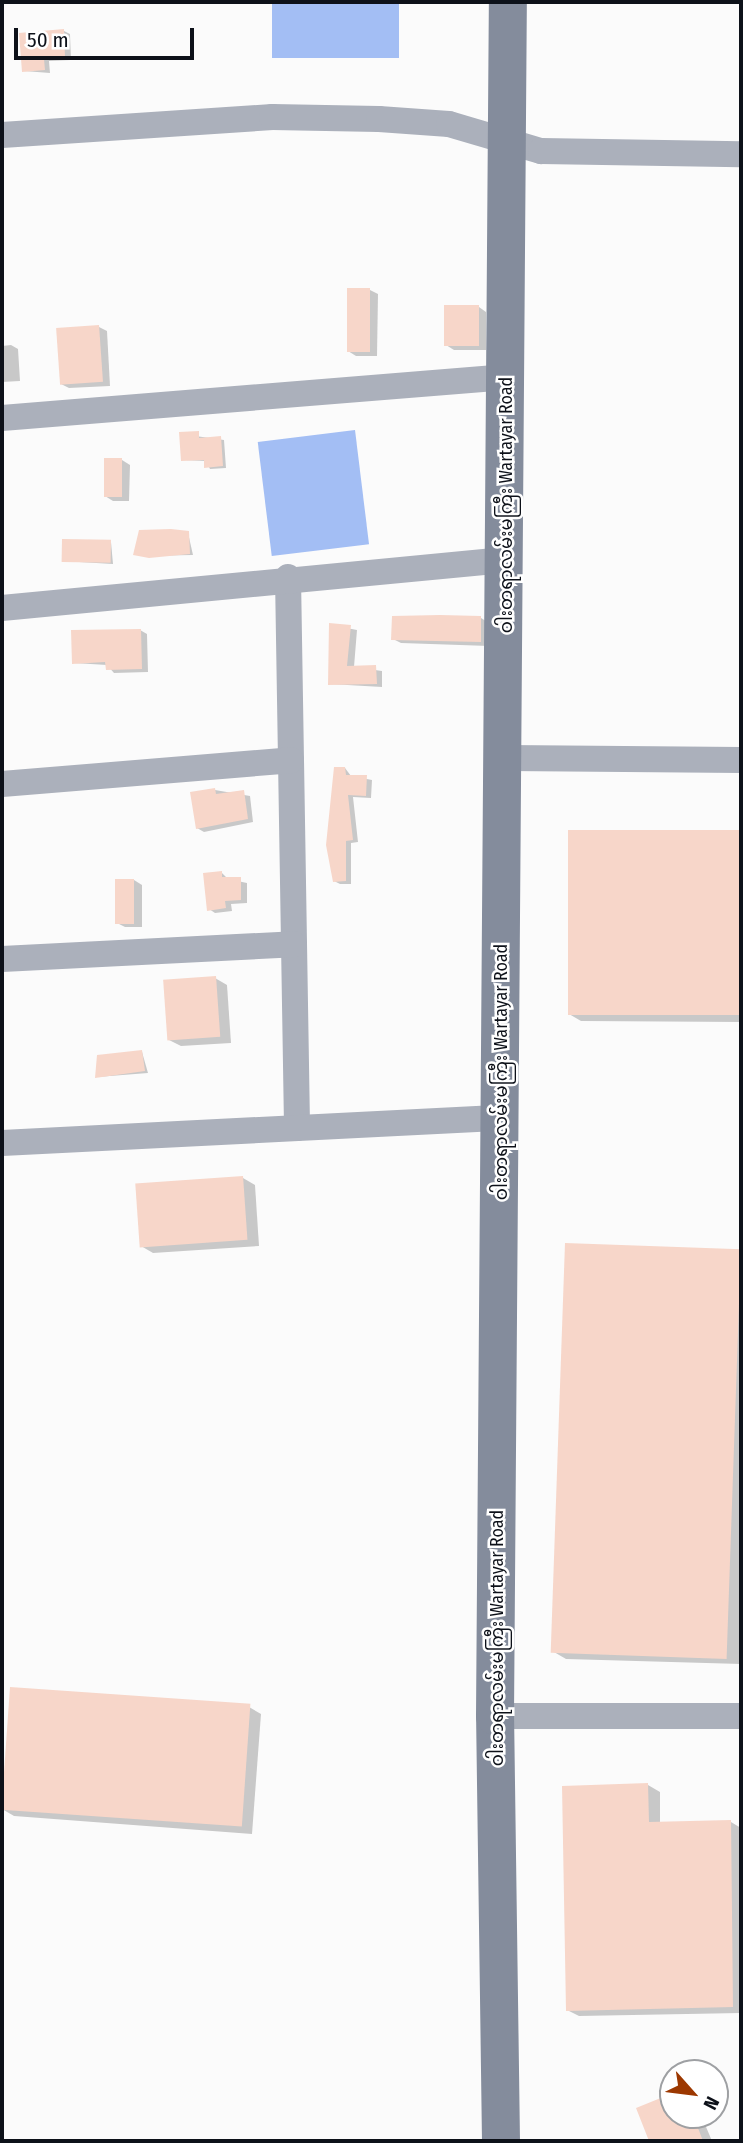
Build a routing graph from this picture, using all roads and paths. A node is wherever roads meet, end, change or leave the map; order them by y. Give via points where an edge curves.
1 (508, 2) edge
2 (2, 135) edge
3 (508, 139) junction
4 (741, 154) edge
5 (507, 377) junction
6 (2, 418) edge
7 (505, 560) junction
8 (288, 577) junction
9 (2, 608) edge
10 (505, 758) junction
11 (290, 760) junction
12 (741, 760) edge
13 (2, 784) edge
14 (294, 944) junction
15 (2, 959) edge
16 (501, 1118) junction
17 (297, 1128) junction
18 (2, 1143) edge
19 (495, 1716) junction
20 (741, 1716) edge
21 (501, 2141) edge

1 - 3 street, ဝါးတရာလမ်းမကြီး Wartayar Road
2 - 3 street via 272,117 449,124
3 - 4 street via 541,151
3 - 5 street, ဝါးတရာလမ်းမကြီး Wartayar Road
5 - 6 street
5 - 7 street, ဝါးတရာလမ်းမကြီး Wartayar Road
7 - 8 street
7 - 10 street, ဝါးတရာလမ်းမကြီး Wartayar Road
8 - 9 street
8 - 11 street
10 - 12 street
10 - 16 street, ဝါးတရာလမ်းမကြီး Wartayar Road
11 - 13 street
11 - 14 street
14 - 15 street
14 - 17 street
16 - 17 street
16 - 19 street, ဝါးတရာလမ်းမကြီး Wartayar Road
17 - 18 street
19 - 20 street
19 - 21 street, ဝါးတရာလမ်းမကြီး Wartayar Road

